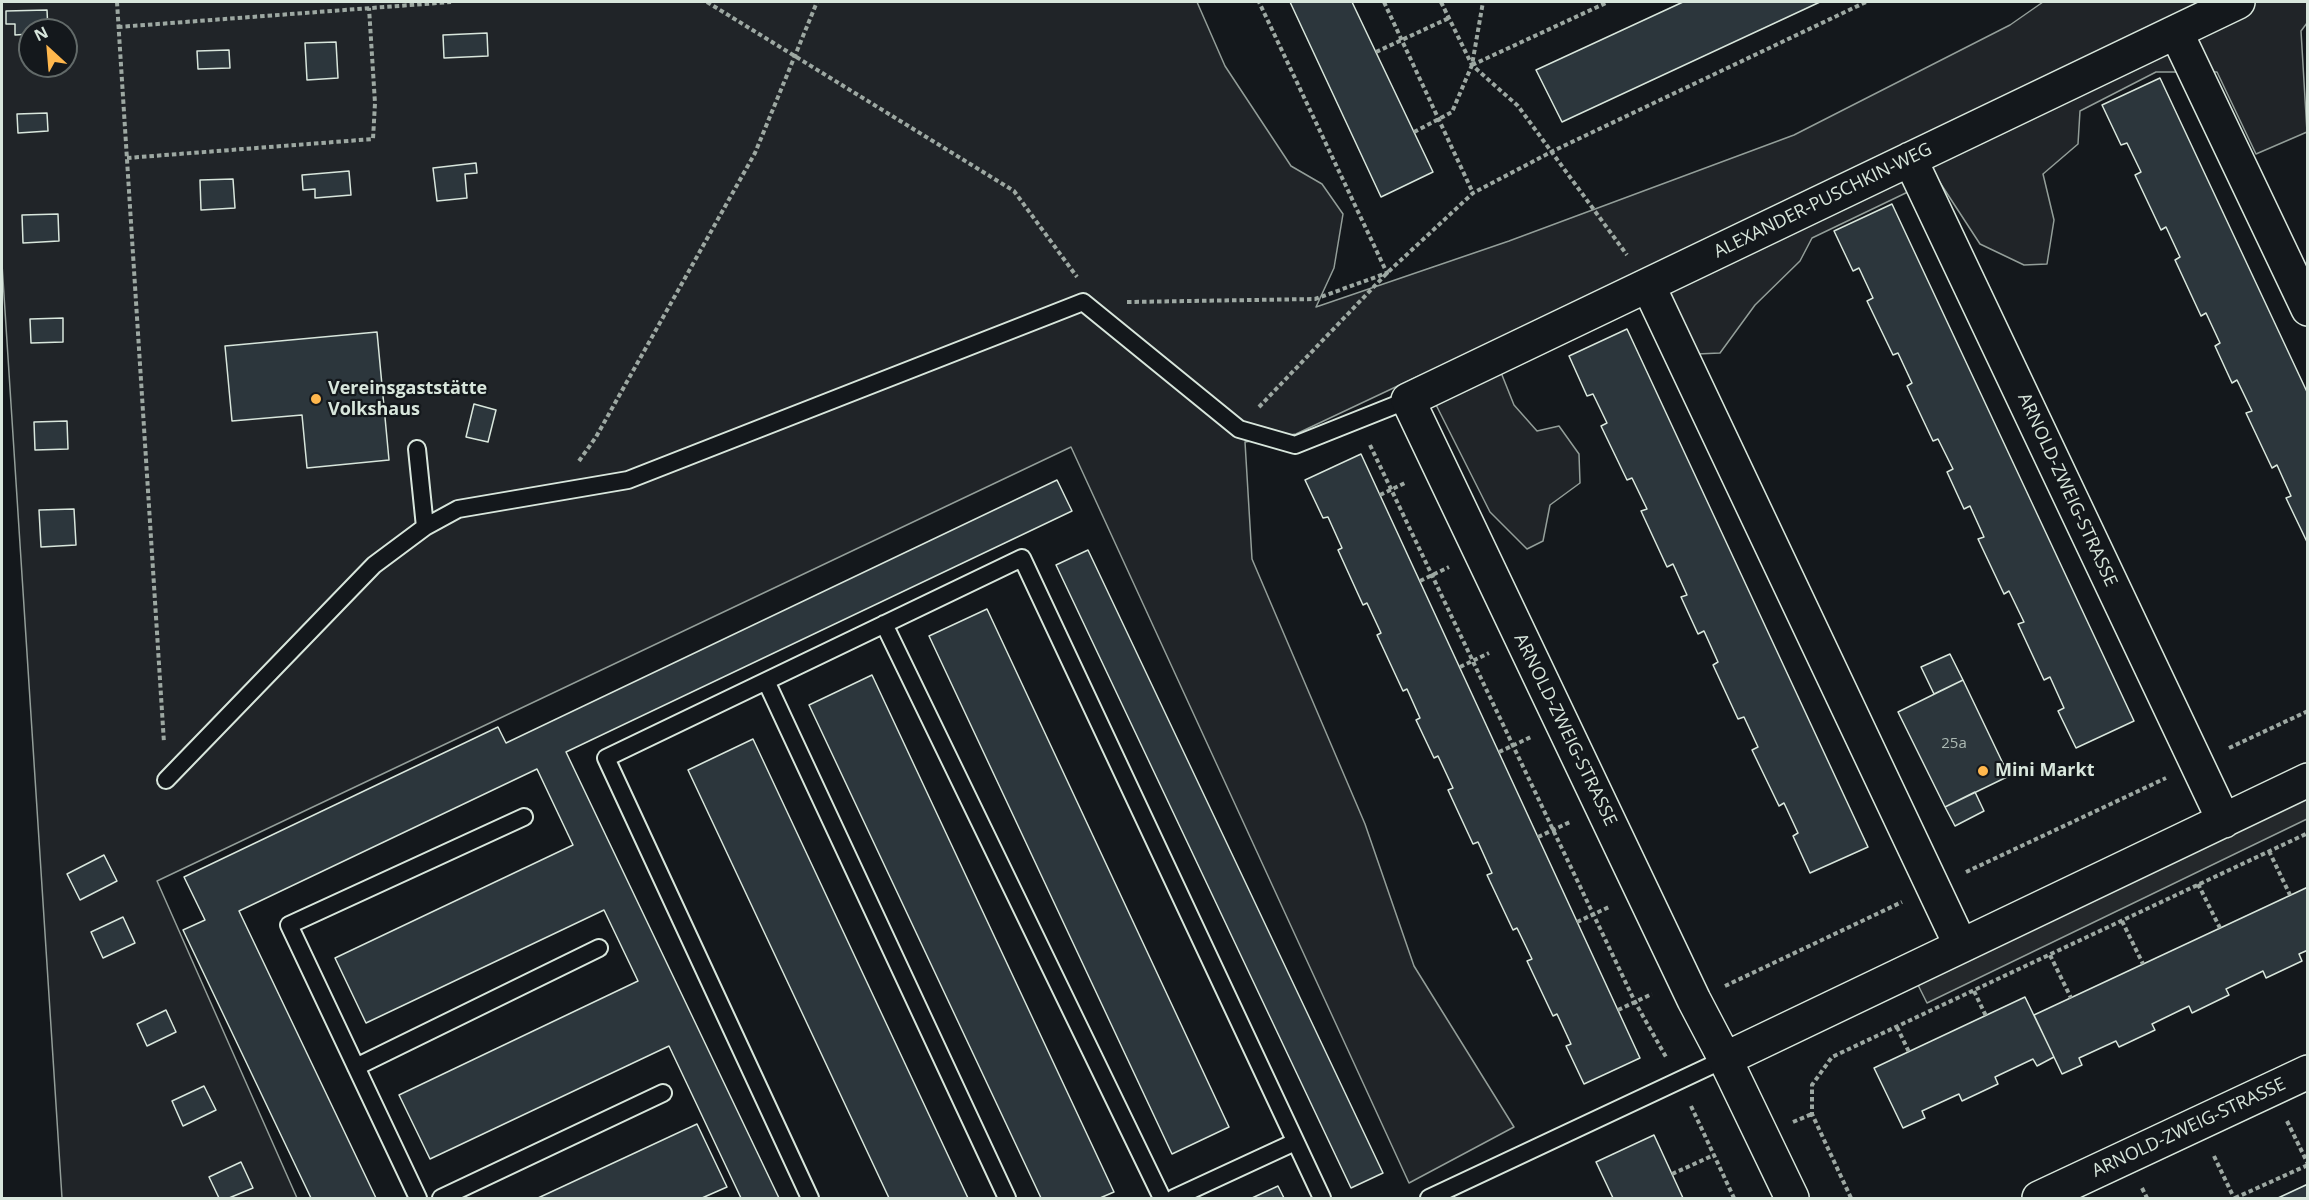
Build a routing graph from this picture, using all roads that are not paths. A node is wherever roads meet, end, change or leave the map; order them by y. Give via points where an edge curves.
1 (2238, 2) edge
2 (2176, 32) junction
3 (1910, 159) junction
4 (1648, 285) junction
5 (2307, 309) edge
6 (1408, 400) junction
7 (417, 449) dead end
8 (425, 527) junction
9 (884, 624) junction
10 (766, 681) junction
11 (166, 780) road end
12 (2307, 780) edge
13 (524, 817) dead end
14 (2224, 821) junction
15 (1961, 946) junction
16 (599, 948) dead end
17 (1725, 1059) junction
18 (356, 1068) junction
19 (2307, 1072) edge
20 (663, 1093) dead end
21 (1296, 1142) junction
22 (418, 1198) edge
23 (441, 1198) edge
24 (810, 1198) edge
25 (1007, 1198) edge
26 (1162, 1198) edge
27 (1174, 1198) edge
28 (1322, 1198) edge
29 (1429, 1198) edge
30 (1792, 1198) edge
31 (2039, 1198) edge

1 - 2 street, ALEXANDER-PUSCHKIN-WEG
2 - 3 street, ALEXANDER-PUSCHKIN-WEG
2 - 5 street
3 - 4 street, ALEXANDER-PUSCHKIN-WEG
3 - 14 street, ARNOLD-ZWEIG-STRASSE
4 - 6 street, ALEXANDER-PUSCHKIN-WEG
4 - 15 street
6 - 8 lane via 1295,445 1239,429 1083,302 628,480 458,509
6 - 17 street, ARNOLD-ZWEIG-STRASSE
7 - 8 lane
8 - 11 lane via 374,565
9 - 10 lane
9 - 21 lane via 1022,558
9 - 26 lane
10 - 24 lane via 606,758
10 - 25 lane
12 - 14 street
13 - 18 lane via 290,925
14 - 15 street
15 - 17 street
16 - 18 lane
17 - 29 lane
17 - 30 street, ARNOLD-ZWEIG-STRASSE
18 - 22 lane
19 - 31 street, ARNOLD-ZWEIG-STRASSE
20 - 23 lane
21 - 27 lane
21 - 28 lane

